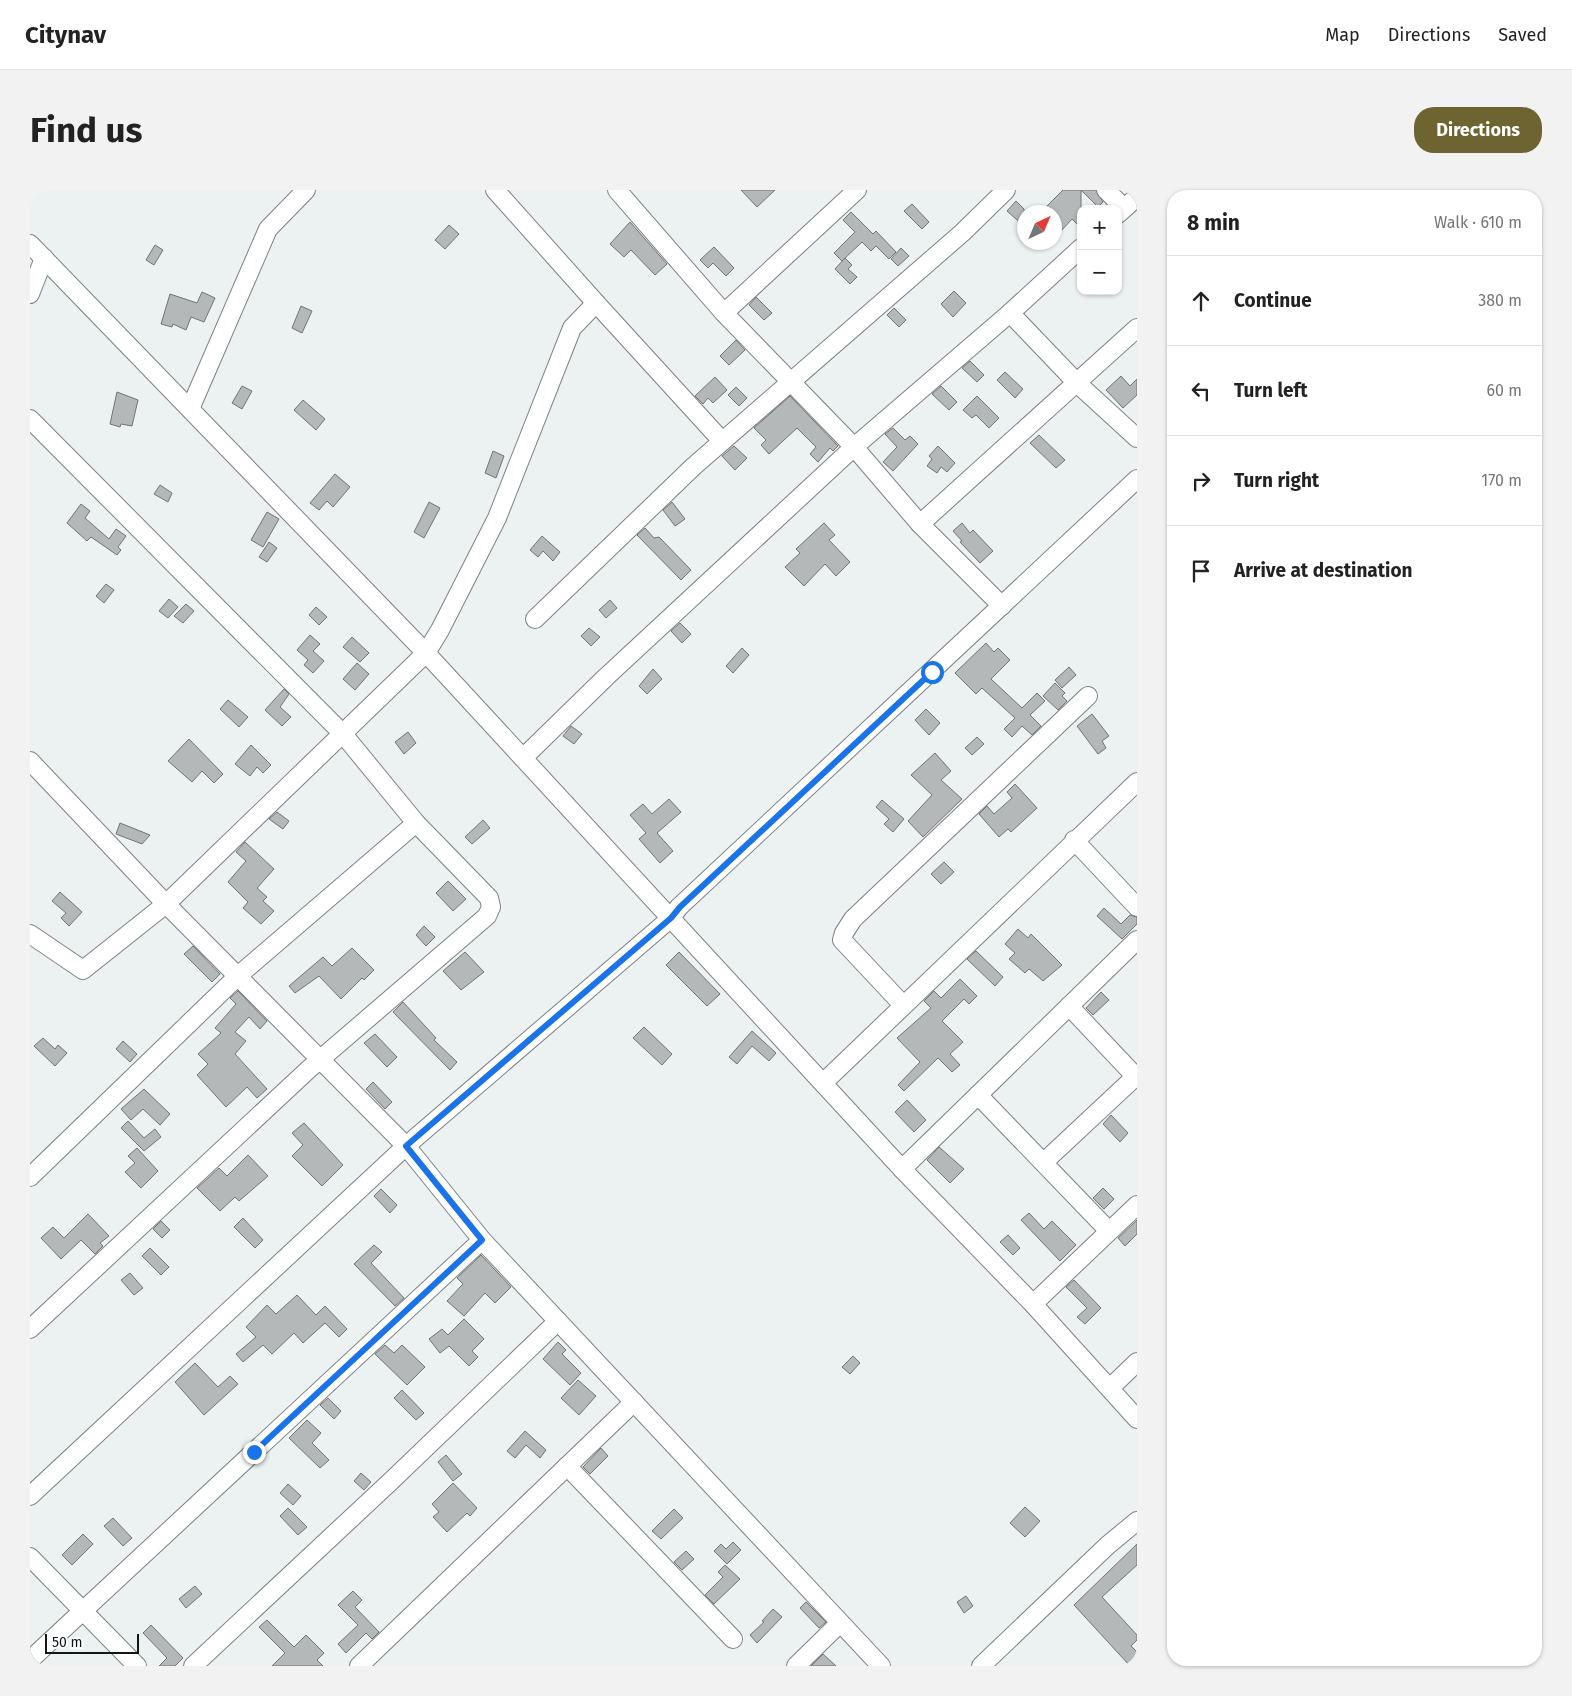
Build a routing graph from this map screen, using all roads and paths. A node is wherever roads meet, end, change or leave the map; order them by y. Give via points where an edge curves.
1 (306, 190) edge
2 (495, 190) edge
3 (617, 190) edge
4 (857, 190) edge
5 (1006, 190) edge
6 (1106, 190) edge
7 (1126, 206) edge
8 (30, 244) edge
9 (1079, 250) edge
10 (44, 258) junction
11 (30, 294) edge
12 (596, 303) junction
13 (724, 313) junction
14 (1010, 313) junction
15 (1137, 328) edge
16 (789, 382) junction
17 (1078, 384) junction
18 (190, 409) junction
19 (30, 419) edge
20 (1137, 438) edge
21 (722, 441) junction
22 (854, 447) junction
23 (1137, 479) edge
24 (920, 524) junction
25 (1002, 606) junction
26 (535, 619) dead end
27 (426, 653) junction
28 (1088, 696) dead end
29 (344, 734) junction
30 (523, 758) junction
31 (30, 761) edge
32 (1137, 782) edge
33 (416, 823) junction
34 (1074, 840) junction
35 (166, 904) junction
36 (1137, 907) edge
37 (671, 918) junction
38 (30, 934) edge
39 (1137, 940) edge
40 (239, 976) junction
41 (903, 1005) junction
42 (1069, 1006) junction
43 (320, 1060) junction
44 (1136, 1077) edge
45 (823, 1082) junction
46 (978, 1095) junction
47 (406, 1146) junction
48 (1044, 1162) junction
49 (902, 1169) junction
50 (30, 1176) edge
51 (1137, 1205) edge
52 (1109, 1231) junction
53 (482, 1240) junction
54 (1033, 1304) junction
55 (558, 1321) junction
56 (30, 1329) edge
57 (1137, 1362) edge
58 (1110, 1388) junction
59 (634, 1402) junction
60 (1137, 1419) edge
61 (567, 1466) junction
62 (30, 1496) edge
63 (1137, 1521) edge
64 (30, 1557) edge
65 (83, 1611) junction
66 (840, 1623) junction
67 (733, 1639) dead end
68 (30, 1660) edge
69 (137, 1666) edge
70 (192, 1666) edge
71 (359, 1666) edge
72 (796, 1666) edge
73 (880, 1666) edge
74 (982, 1666) edge

1 - 18 street via 268,228
2 - 12 street
3 - 13 street
4 - 13 street
5 - 16 street via 962,233
6 - 7 street
8 - 10 street
9 - 14 street
10 - 11 street
10 - 18 street
12 - 21 street
12 - 27 street via 572,328 498,518
13 - 16 street
14 - 17 street
14 - 22 street
15 - 17 street
16 - 21 street
16 - 22 street
17 - 20 street
17 - 24 street
18 - 27 street
19 - 29 street
21 - 26 street
22 - 24 street
22 - 30 street
23 - 25 street
24 - 25 street
25 - 37 street
27 - 29 street
27 - 30 street
28 - 41 street via 853,918 844,932 842,940
29 - 33 street
29 - 35 street
30 - 37 street
31 - 35 street
32 - 34 street
33 - 40 street
33 - 43 street via 489,898 491,907 487,916
34 - 36 street
34 - 41 street
35 - 38 street via 83,970
35 - 40 street
37 - 45 street
37 - 47 street
39 - 42 street
40 - 43 street
40 - 50 street
41 - 45 street
42 - 44 street
42 - 46 street
43 - 47 street
43 - 56 street
44 - 48 street
45 - 49 street
46 - 48 street
46 - 49 street
47 - 53 street
47 - 62 street
48 - 52 street
49 - 54 street
51 - 52 street
52 - 54 street
53 - 55 street
53 - 65 street
54 - 58 street
55 - 59 street
55 - 70 street
57 - 58 street
58 - 60 street
59 - 61 street
59 - 66 street
61 - 67 street
61 - 71 street
63 - 74 street
64 - 65 street
65 - 68 street
65 - 69 street
66 - 72 street
66 - 73 street

